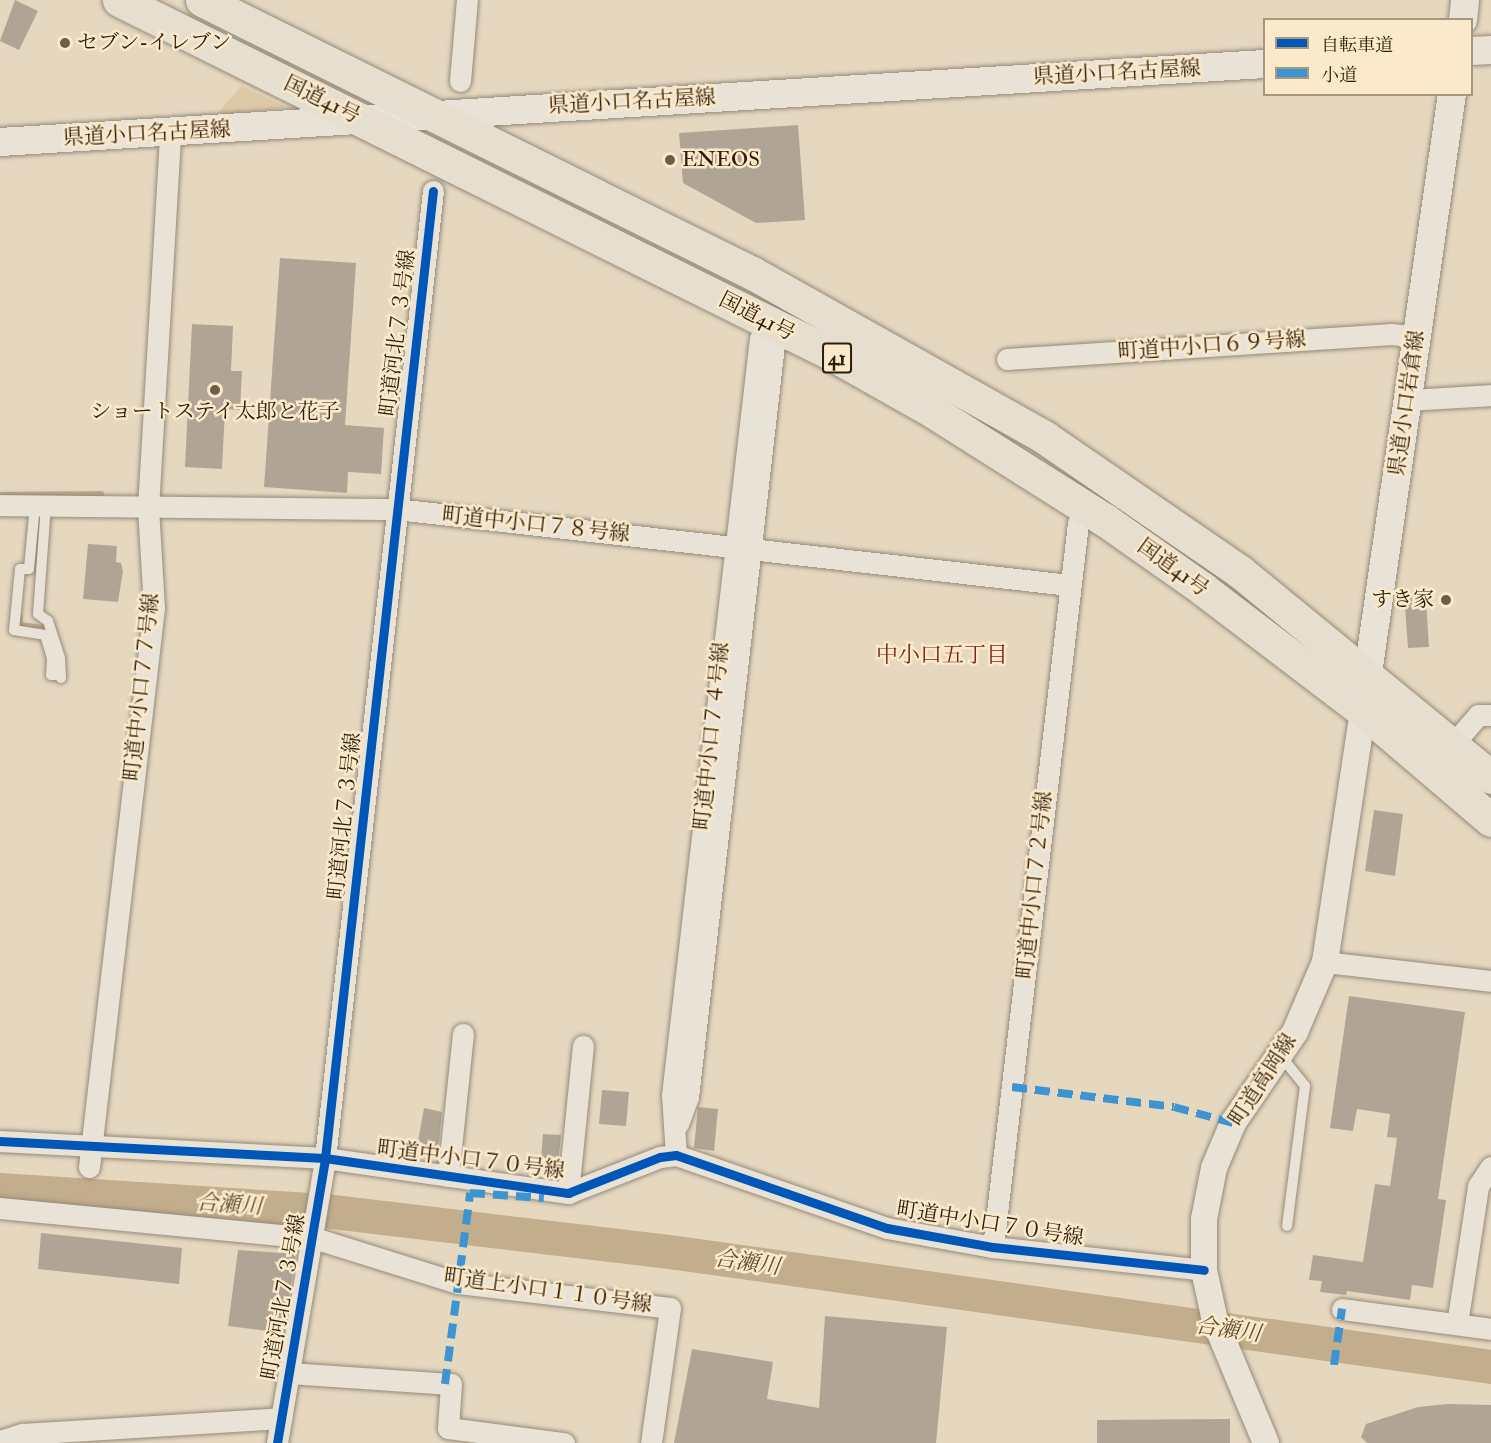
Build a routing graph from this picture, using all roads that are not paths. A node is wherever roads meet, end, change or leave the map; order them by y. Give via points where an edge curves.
1 (119, 0) edge
2 (202, 0) edge
3 (467, 0) edge
4 (1465, 0) edge
5 (1462, 18) edge
6 (1491, 50) edge
7 (1473, 51) edge
8 (1263, 64) edge
9 (460, 81) dead end
10 (1452, 96) edge
11 (436, 115) junction
12 (366, 121) junction
13 (170, 133) junction
14 (0, 141) edge
15 (433, 191) dead end
16 (1417, 337) junction
17 (767, 341) dead end
18 (1007, 359) dead end
19 (1491, 395) edge
20 (1408, 400) junction
21 (0, 505) edge
22 (40, 505) junction
23 (148, 508) junction
24 (396, 509) junction
25 (1078, 523) dead end
26 (741, 548) junction
27 (1069, 585) junction
28 (1368, 675) junction
29 (1363, 711) junction
30 (1491, 714) edge
31 (1453, 744) junction
32 (1491, 777) edge
33 (1491, 820) edge
34 (1325, 962) junction
35 (1491, 981) edge
36 (463, 1034) dead end
37 (583, 1046) dead end
38 (1280, 1054) junction
39 (0, 1141) edge
40 (89, 1143) junction
41 (676, 1145) junction
42 (325, 1158) junction
43 (88, 1167) dead end
44 (1491, 1167) edge
45 (448, 1176) junction
46 (568, 1193) junction
47 (0, 1208) edge
48 (1287, 1226) dead end
49 (315, 1233) junction
50 (993, 1247) junction
51 (1204, 1270) junction
52 (1342, 1309) dead end
53 (1457, 1324) junction
54 (1491, 1329) edge
55 (289, 1372) junction
56 (282, 1418) junction
57 (23, 1438) edge
58 (504, 1439) edge
59 (0, 1441) edge
60 (277, 1443) edge
61 (564, 1443) edge
62 (651, 1443) edge
63 (1266, 1443) edge

1 - 12 highway, 国道41号 / 41
2 - 11 highway, 国道41号 / 41
3 - 9 street
4 - 5 main road
6 - 7 main road
8 - 11 main road, 県道小口名古屋線
10 - 16 main road, 県道小口岩倉線
11 - 12 main road, 県道小口名古屋線
11 - 28 highway, 国道41号 / 41 via 754,274 1004,413 1201,543
12 - 13 main road, 県道小口名古屋線
12 - 29 highway, 国道41号 / 41 via 828,352 934,412 1139,543
13 - 14 main road, 県道小口名古屋線
13 - 23 street, 町道中小口７７号線
15 - 24 street, 町道河北７３号線
16 - 18 street, 町道中小口６９号線 via 1392,334
16 - 20 main road, 県道小口岩倉線
17 - 26 street, 町道中小口７４号線
19 - 20 street
20 - 28 main road, 県道小口岩倉線
21 - 22 street, 町道中小口７８号線
22 - 22 lane via 38,614 48,621 61,677 51,675 52,658 45,635 14,630 21,594 20,569 28,569
22 - 23 street, 町道中小口７８号線
23 - 24 street, 町道中小口７８号線 via 306,505
23 - 40 street, 町道中小口７７号線 via 154,608
24 - 26 street, 町道中小口７８号線
24 - 42 street, 町道河北７３号線
25 - 27 street, 町道中小口７２号線
26 - 27 street, 町道中小口７８号線
26 - 41 street, 町道中小口７４号線 via 688,1097
27 - 50 street, 町道中小口７２号線
28 - 29 main road, 県道小口岩倉線
28 - 31 highway, 国道41号 / 41
29 - 33 highway, 国道41号 / 41
29 - 34 street, 町道高岡線
30 - 31 street via 1478,715
31 - 32 highway, 国道41号 / 41
34 - 35 street
34 - 38 street, 町道高岡線 via 1307,1007
36 - 45 street
37 - 46 street
38 - 48 lane via 1305,1086
38 - 51 street, 町道高岡線 via 1233,1123 1214,1168 1204,1220
39 - 40 street, 町道中小口７０号線
40 - 42 street, 町道中小口７０号線
40 - 43 street, 町道中小口７７号線
41 - 46 street, 町道中小口７０号線 via 660,1157
41 - 50 street, 町道中小口７０号線 via 887,1227
42 - 45 street, 町道中小口７０号線
42 - 49 street, 町道河北７３号線
44 - 53 street via 1478,1186
45 - 46 street, 町道中小口７０号線
47 - 49 street, 町道上小口１１０号線
49 - 55 street, 町道河北７３号線
49 - 62 street, 町道上小口１１０号線 via 458,1283 670,1308
50 - 51 street, 町道中小口７０号線
51 - 63 street, 町道高岡線 via 1226,1349
52 - 53 street
53 - 54 street
55 - 56 street, 町道河北７３号線
55 - 58 street via 451,1384 448,1428
56 - 57 street
56 - 60 street, 町道河北７３号線
57 - 59 street
58 - 61 street

